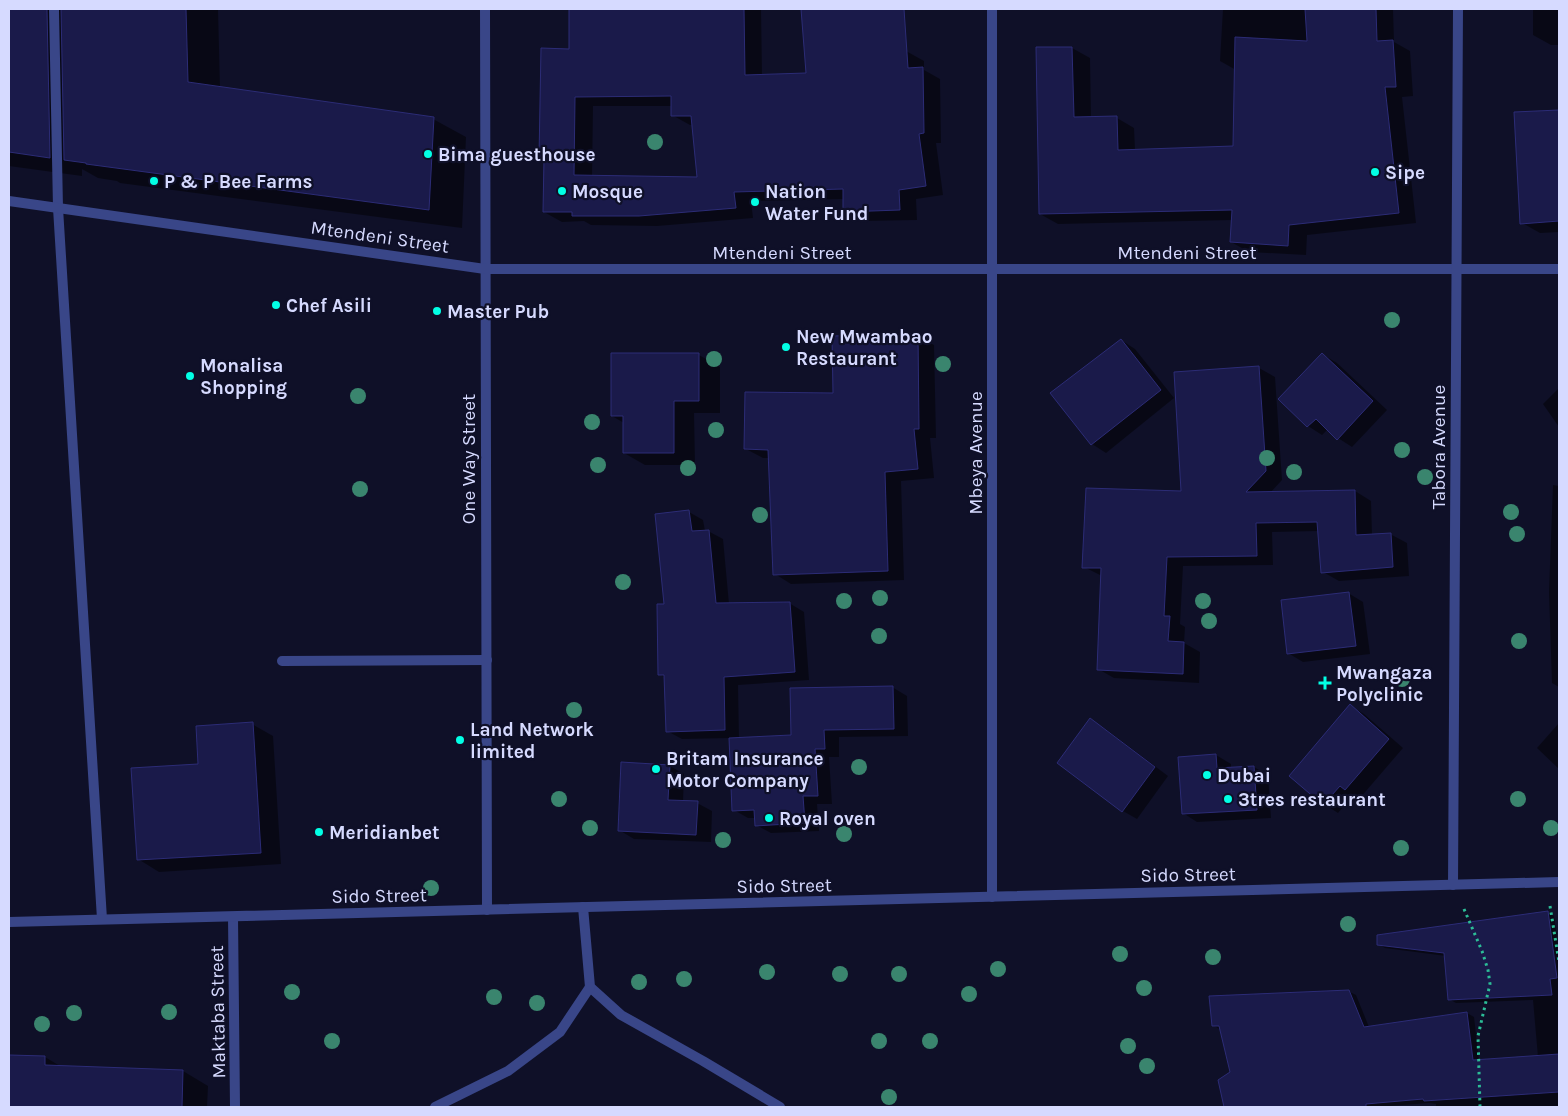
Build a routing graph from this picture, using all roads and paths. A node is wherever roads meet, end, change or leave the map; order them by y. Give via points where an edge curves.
1 (54, 9) edge
2 (484, 9) edge
3 (992, 9) edge
4 (1458, 9) edge
5 (9, 201) edge
6 (58, 208) junction
7 (485, 269) junction
8 (992, 269) junction
9 (1456, 269) junction
10 (1559, 269) edge
11 (487, 660) junction
12 (282, 661) dead end
13 (1559, 882) edge
14 (1546, 883) junction
15 (1453, 885) junction
16 (992, 897) junction
17 (584, 907) junction
18 (487, 910) junction
19 (233, 916) junction
20 (102, 920) junction
21 (9, 922) edge
22 (1559, 962) edge
23 (590, 986) junction
24 (235, 1107) edge
25 (435, 1107) edge
26 (780, 1107) edge
27 (1480, 1107) edge

1 - 6 street
2 - 7 street, One Way Street
3 - 8 street, Mbeya Avenue
4 - 9 street, Tabora Avenue
5 - 6 street, Mtendeni Street
6 - 7 street, Mtendeni Street
6 - 20 street
7 - 8 street, Mtendeni Street
7 - 11 street, One Way Street
8 - 9 street, Mtendeni Street
8 - 16 street, Mbeya Avenue
9 - 10 street, Mtendeni Street
9 - 15 street, Tabora Avenue
11 - 12 street
11 - 18 street, One Way Street
13 - 14 street, Sido Street
14 - 15 street, Sido Street
14 - 22 path
15 - 16 street, Sido Street
15 - 27 path via 1482,951 1490,984 1478,1036
16 - 17 street, Sido Street
17 - 18 street, Sido Street
17 - 23 street
18 - 19 street, Sido Street
19 - 20 street, Sido Street
19 - 24 street, Maktaba Street
20 - 21 street, Sido Street
23 - 25 street via 560,1032 508,1071
23 - 26 street via 621,1015

